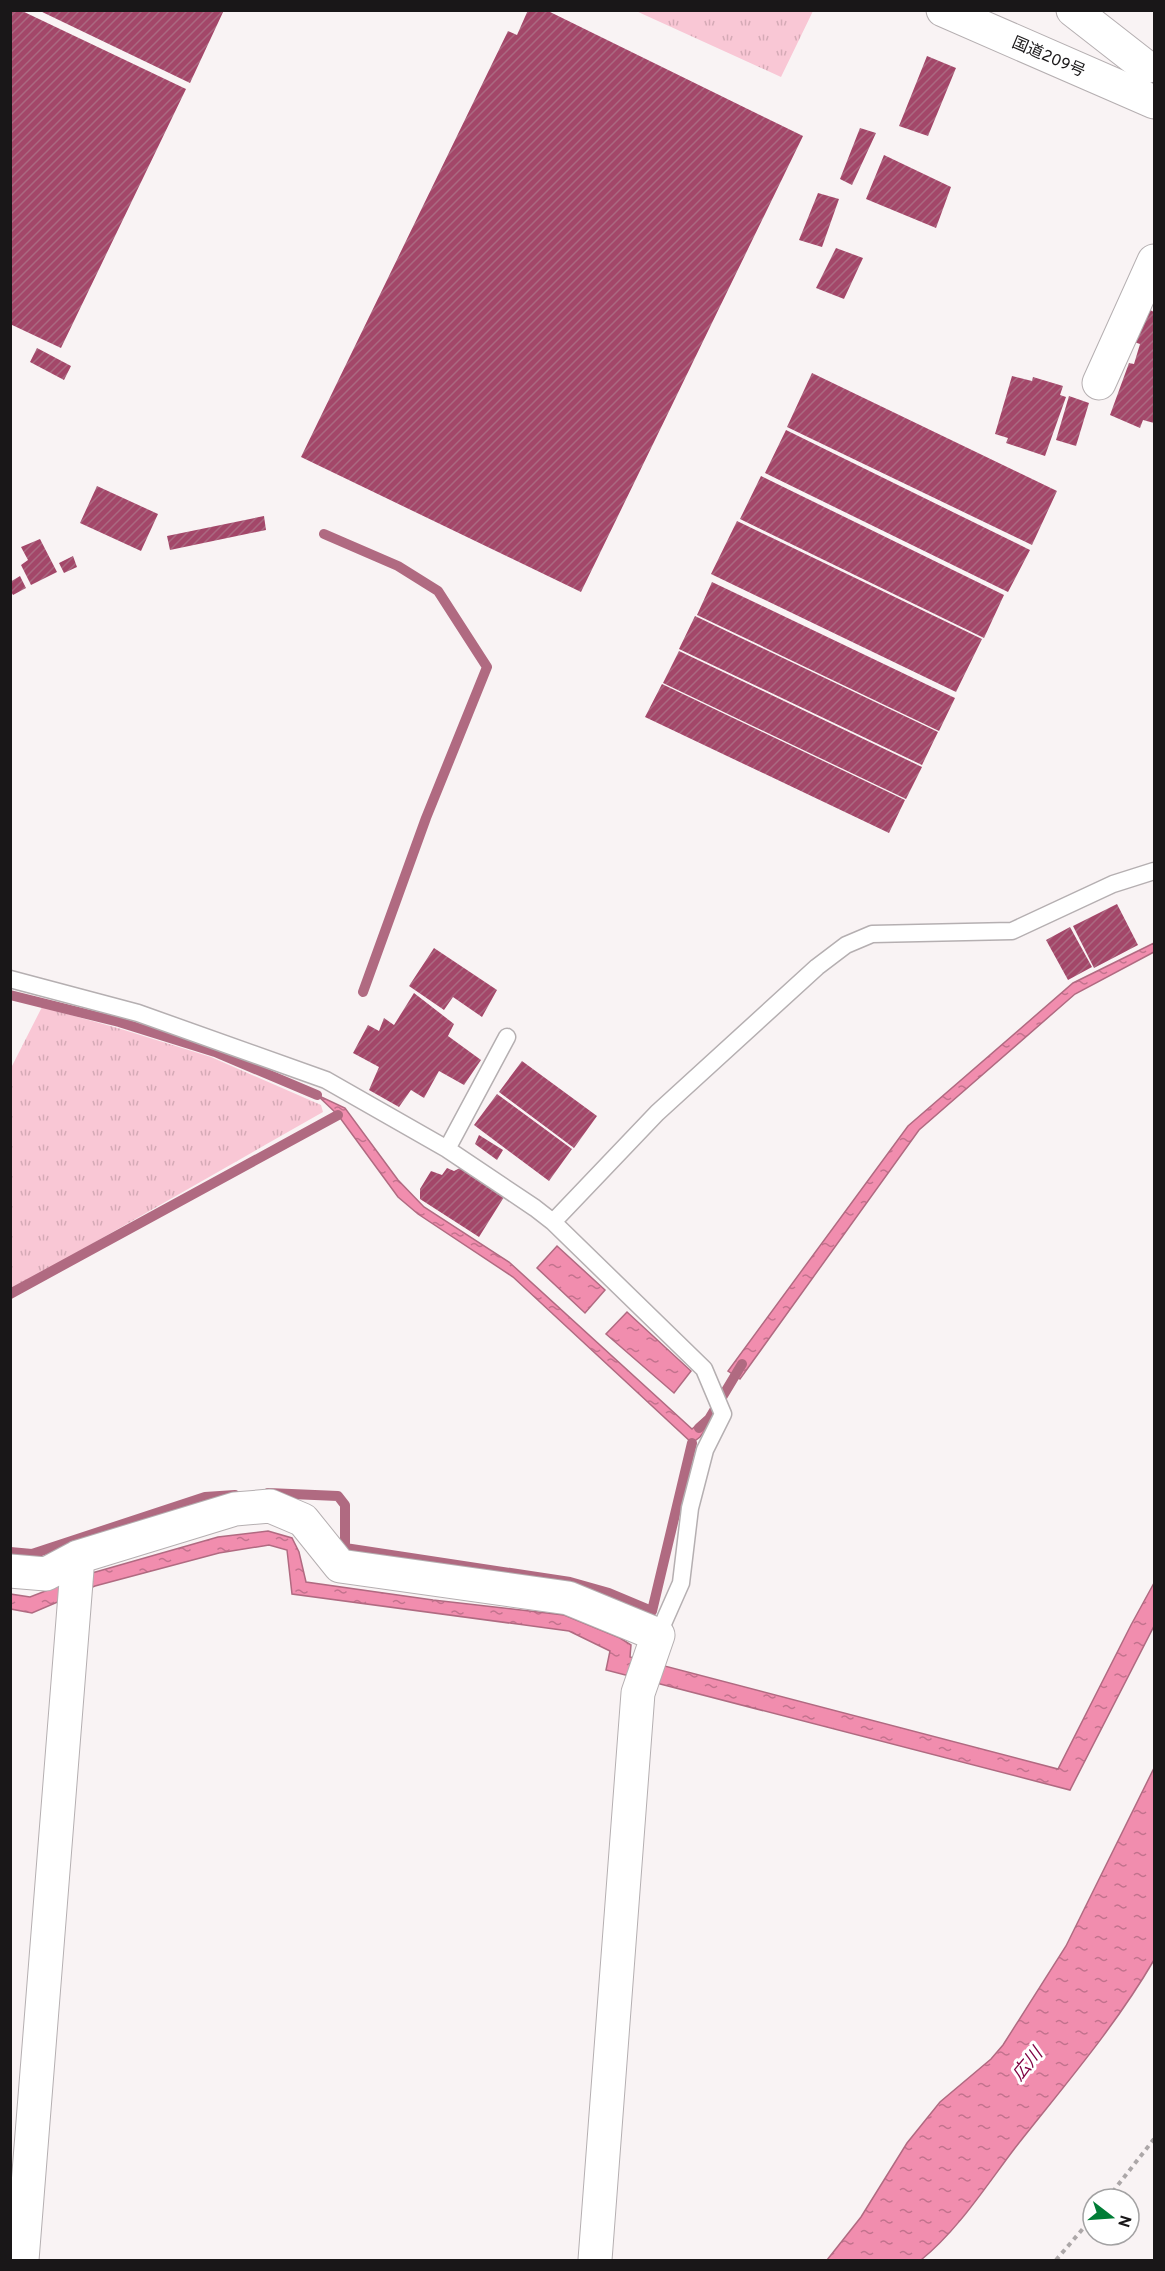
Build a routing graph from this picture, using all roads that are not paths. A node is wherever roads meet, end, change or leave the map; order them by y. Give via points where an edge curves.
1 (943, 10) edge
2 (1073, 10) edge
3 (1146, 79) edge
4 (1155, 261) edge
5 (1099, 383) dead end
6 (1155, 871) edge
7 (10, 980) edge
8 (507, 1037) dead end
9 (447, 1149) junction
10 (553, 1222) junction
11 (77, 1564) junction
12 (10, 1571) edge
13 (655, 1645) junction
14 (22, 2260) edge
15 (595, 2260) edge

1 - 3 main road, 国道209号
2 - 3 main road
4 - 5 main road
6 - 10 lane via 1113,884 1012,931 872,934 846,945 657,1113
7 - 9 lane via 138,1013 326,1080
8 - 9 lane
9 - 10 lane
10 - 13 lane via 704,1370 723,1414 705,1450 690,1508 681,1582
11 - 12 main road via 46,1574
11 - 13 main road via 235,1509 270,1506 303,1520 340,1566 568,1598
11 - 14 main road
13 - 15 main road via 638,1693

